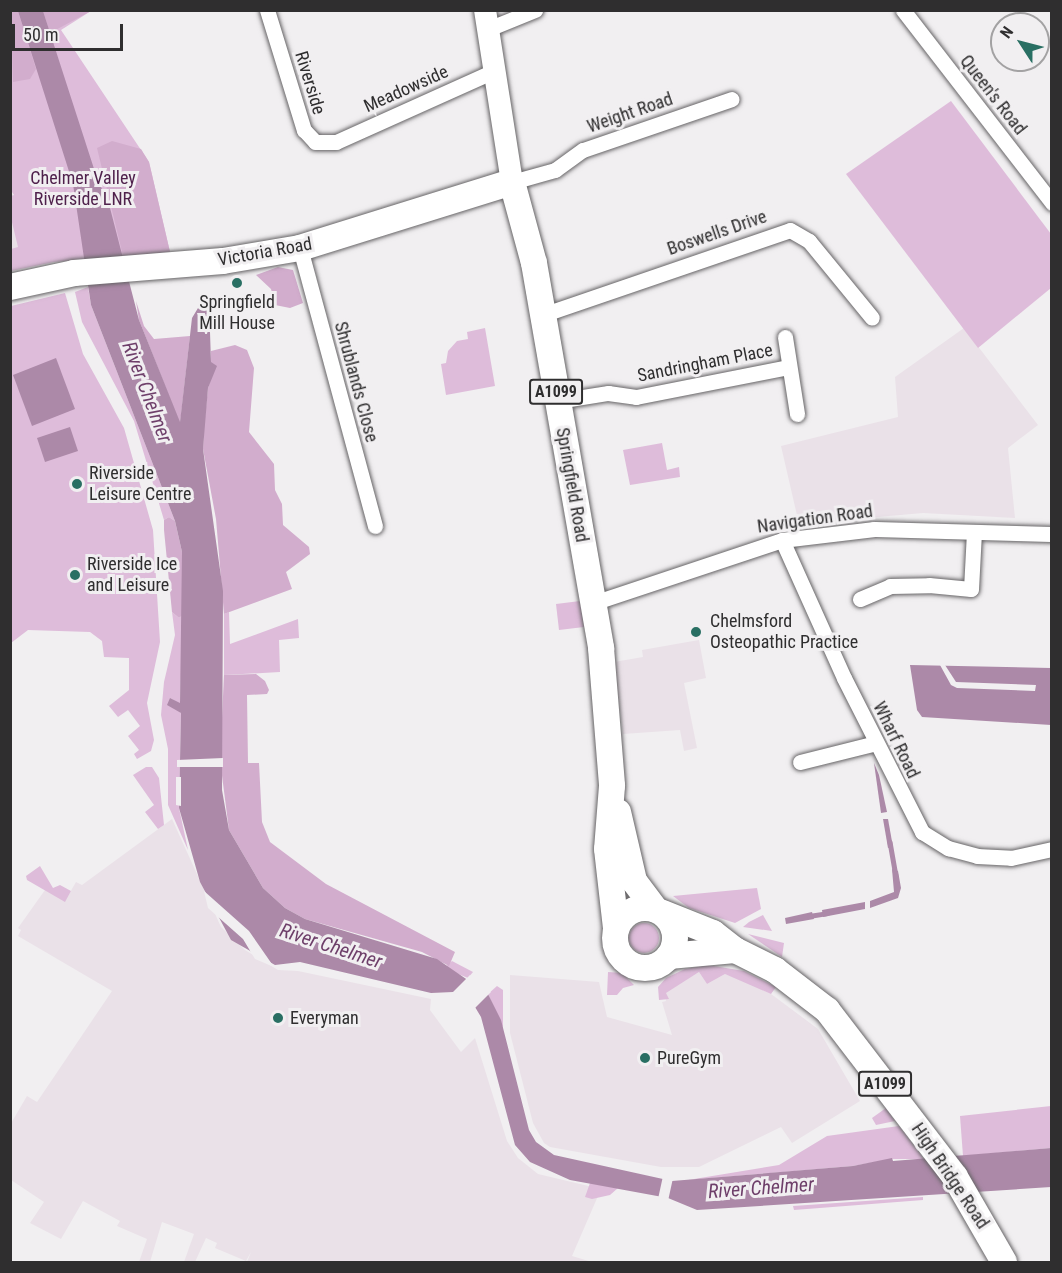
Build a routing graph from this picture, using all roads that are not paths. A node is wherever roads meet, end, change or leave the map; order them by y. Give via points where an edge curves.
1 (267, 10) edge
2 (535, 10) edge
3 (903, 10) edge
4 (486, 20) edge
5 (492, 72) junction
6 (732, 99) dead end
7 (336, 142) joint
8 (512, 182) junction
9 (1052, 203) edge
10 (300, 248) junction
11 (10, 287) edge
12 (542, 315) junction
13 (872, 318) dead end
14 (784, 337) dead end
15 (789, 368) junction
16 (557, 401) junction
17 (797, 414) dead end
18 (375, 526) dead end
19 (974, 532) junction
20 (1052, 534) edge
21 (782, 540) junction
22 (860, 599) dead end
23 (593, 603) junction
24 (876, 743) junction
25 (800, 762) dead end
26 (612, 786) junction
27 (1052, 849) edge
28 (659, 911) junction
29 (616, 928) junction
30 (739, 952) junction
31 (669, 956) junction
32 (1004, 1263) edge

1 - 7 street, Riverside via 304,130 315,142
2 - 4 street
3 - 9 street, Queen's Road
4 - 5 main road, Springfield Road
5 - 7 street, Meadowside
5 - 8 main road, Springfield Road
6 - 8 street, Weight Road via 584,150 555,170
8 - 10 main road, Victoria Road
8 - 12 main road, Springfield Road / A1099 via 534,263
10 - 11 main road, Victoria Road via 223,261 74,273
10 - 18 street, Shrublands Close
12 - 13 street, Boswells Drive via 790,230 809,241
12 - 16 main road, Springfield Road / A1099
14 - 15 street, Sandringham Place
15 - 16 street, Sandringham Place via 636,396 608,393
15 - 17 street, Sandringham Place
16 - 23 main road, Springfield Road / A1099
19 - 20 street, Navigation Road
19 - 21 street, Navigation Road via 874,529
19 - 22 street via 971,589 890,586
21 - 23 street, Navigation Road
21 - 24 street, Wharf Road via 789,563
23 - 26 main road, Springfield Road / A1099 via 601,648
24 - 25 street
24 - 27 street, Wharf Road via 914,821 934,841 965,854 995,858
26 - 28 main road, Springfield Road / A1099 via 634,881
26 - 29 main road, Springfield Road / A1099 via 607,849
28 - 29 main road via 627,913
28 - 30 main road, High Bridge Road / A1099 via 713,933
28 - 31 main road, A1099 via 675,938
29 - 31 main road, A1099 via 616,947 635,967 654,967
30 - 31 main road, A1099
30 - 32 main road, High Bridge Road / A1099 via 801,989 841,1026 955,1178

